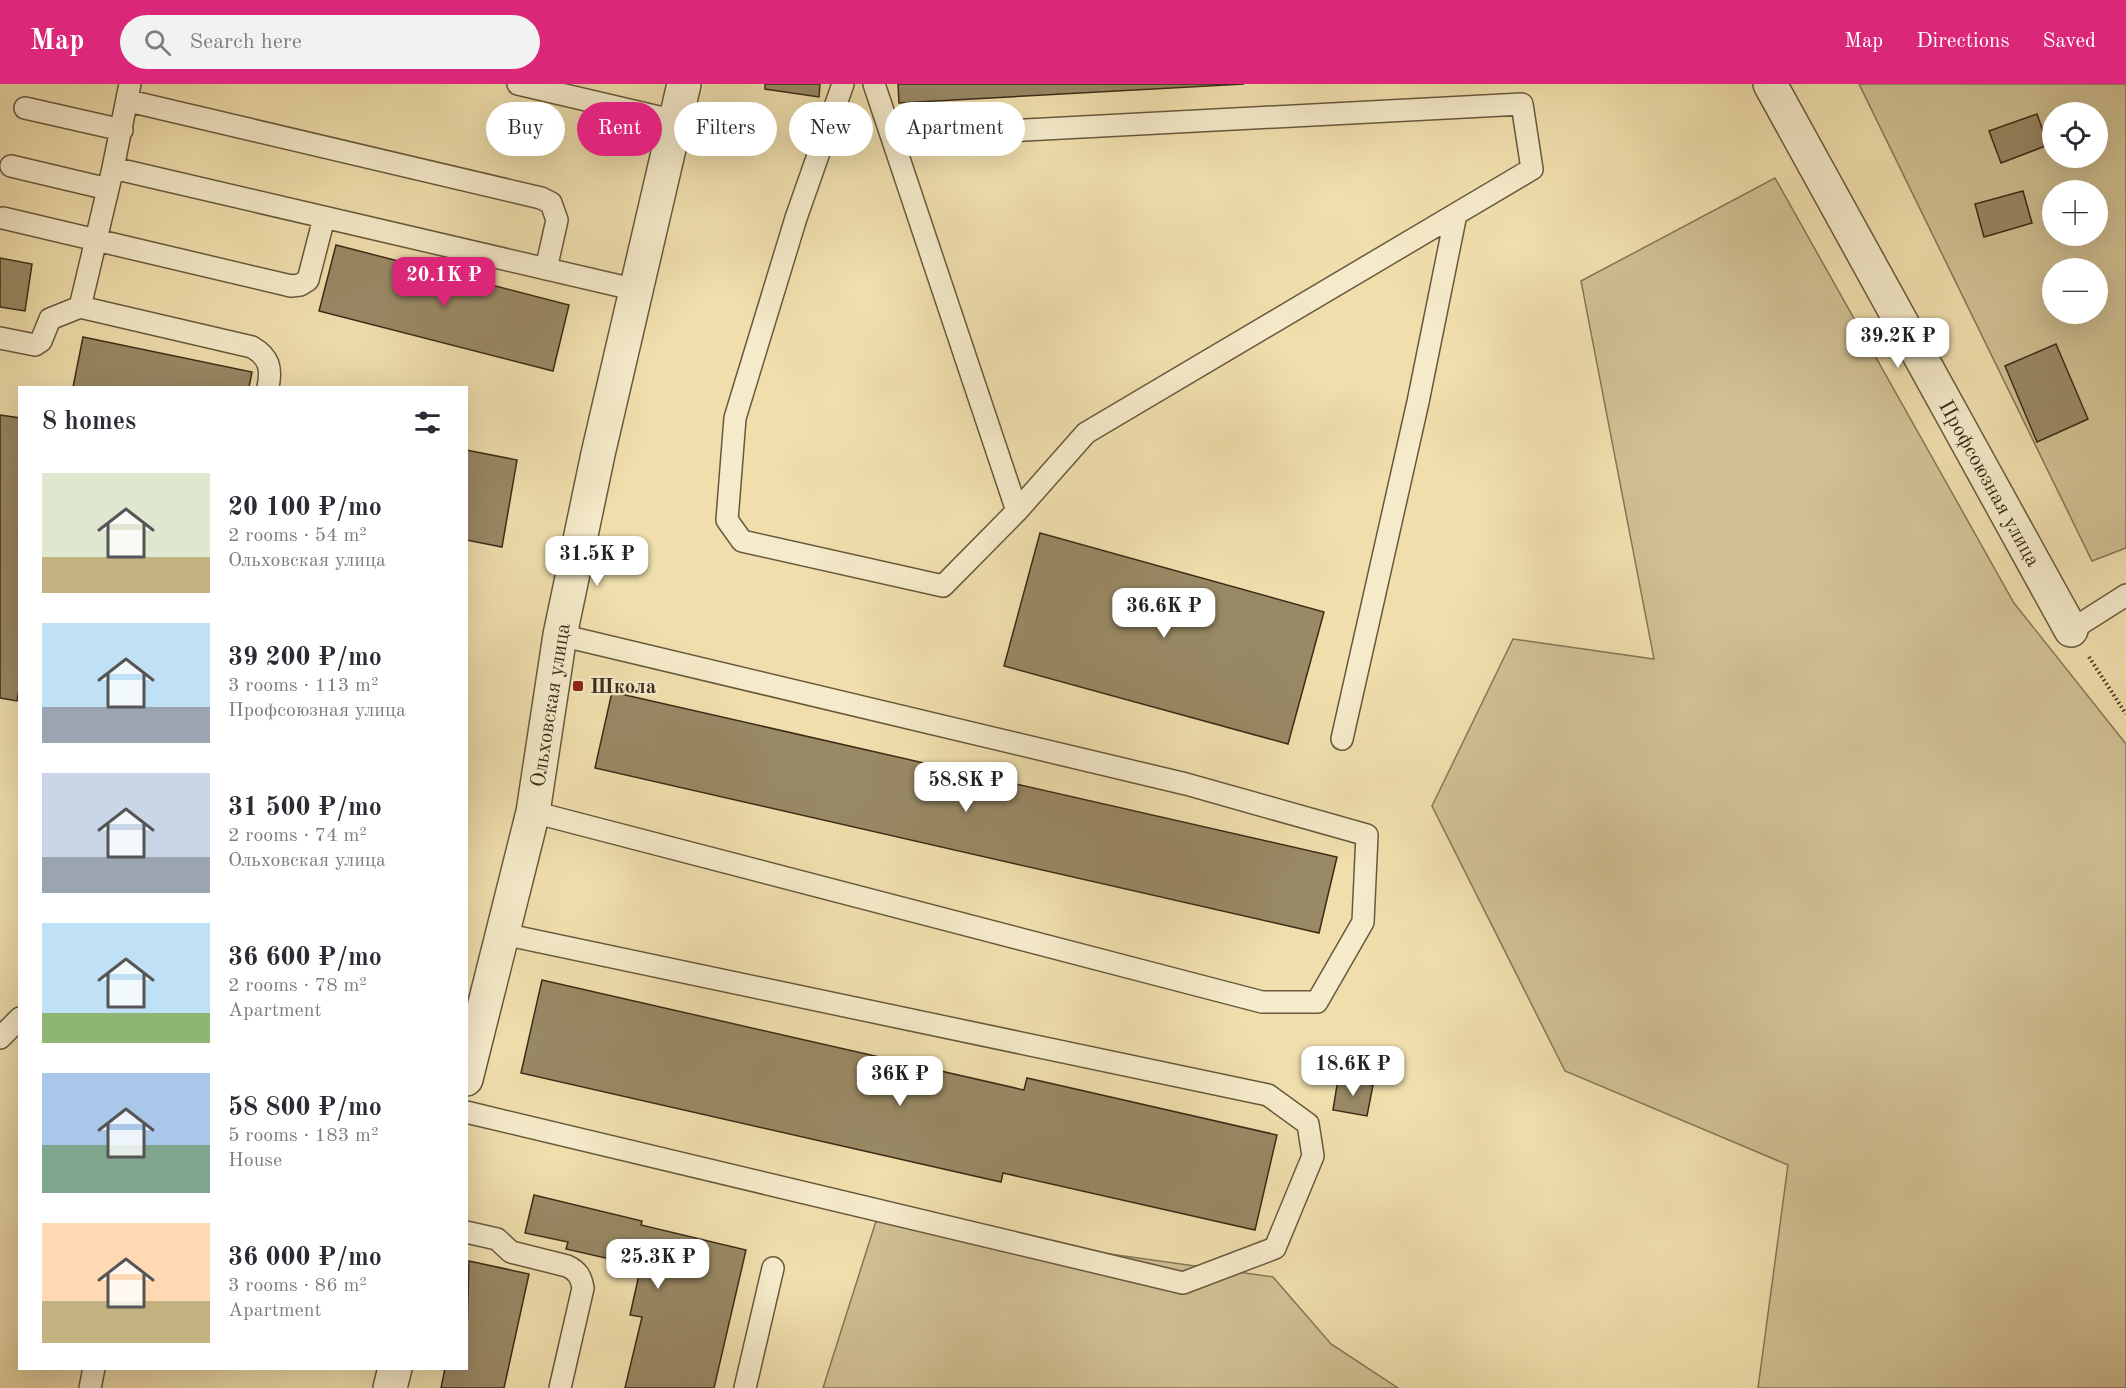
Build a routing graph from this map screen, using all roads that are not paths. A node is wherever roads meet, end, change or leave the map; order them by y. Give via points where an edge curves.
1 (518, 84) edge
2 (684, 84) edge
3 (843, 84) edge
4 (874, 84) edge
5 (1770, 84) edge
6 (129, 93) edge
7 (680, 102) edge
8 (25, 108) dead end
9 (885, 116) edge
10 (674, 121) edge
11 (122, 130) junction
12 (674, 130) edge
13 (1025, 130) edge
14 (898, 156) edge
15 (11, 166) dead end
16 (113, 168) junction
17 (108, 189) junction
18 (1455, 214) junction
19 (3, 218) dead end
20 (324, 218) junction
21 (96, 240) junction
22 (546, 269) junction
23 (637, 290) junction
24 (80, 307) junction
25 (0, 338) edge
26 (268, 386) edge
27 (1017, 511) junction
28 (2126, 596) edge
29 (2071, 630) joint
30 (561, 635) junction
31 (1342, 739) dead end
32 (533, 812) junction
33 (503, 934) junction
34 (18, 1020) edge
35 (0, 1038) edge
36 (468, 1071) edge
37 (468, 1112) edge
38 (468, 1232) edge
39 (773, 1268) dead end
40 (94, 1370) edge
41 (394, 1370) edge
42 (90, 1388) edge
43 (390, 1388) edge
44 (560, 1388) edge
45 (745, 1388) edge

1 - 10 lane
2 - 7 street, Ольховская улица
3 - 27 lane via 796,218 735,418 727,520 742,540 943,586
4 - 9 lane
5 - 29 street, Профсоюзная улица
6 - 11 lane
6 - 22 lane via 542,198 551,203 557,220
8 - 11 lane
11 - 16 lane
12 - 23 street, Ольховская улица
13 - 18 lane via 1522,104 1532,169
14 - 27 lane
15 - 17 lane
16 - 17 lane
16 - 20 lane
17 - 21 lane
18 - 27 lane via 1086,433
18 - 31 lane via 1418,402
19 - 21 lane
20 - 21 lane via 309,280 291,286
20 - 22 lane
21 - 24 lane
22 - 23 lane
23 - 30 street, Ольховская улица
24 - 25 lane via 50,319 41,341 35,345
24 - 26 lane via 252,347 270,365
28 - 29 lane
30 - 32 street, Ольховская улица
30 - 32 lane via 1186,784 1367,835 1363,922 1317,1002 1262,1002
32 - 33 street, Ольховская улица
33 - 36 street, Ольховская улица
33 - 37 lane via 1268,1095 1308,1124 1313,1156 1275,1248 1183,1283
34 - 35 lane
38 - 44 lane via 497,1239 511,1252 567,1266 582,1279
39 - 45 lane
40 - 42 lane
41 - 43 street

